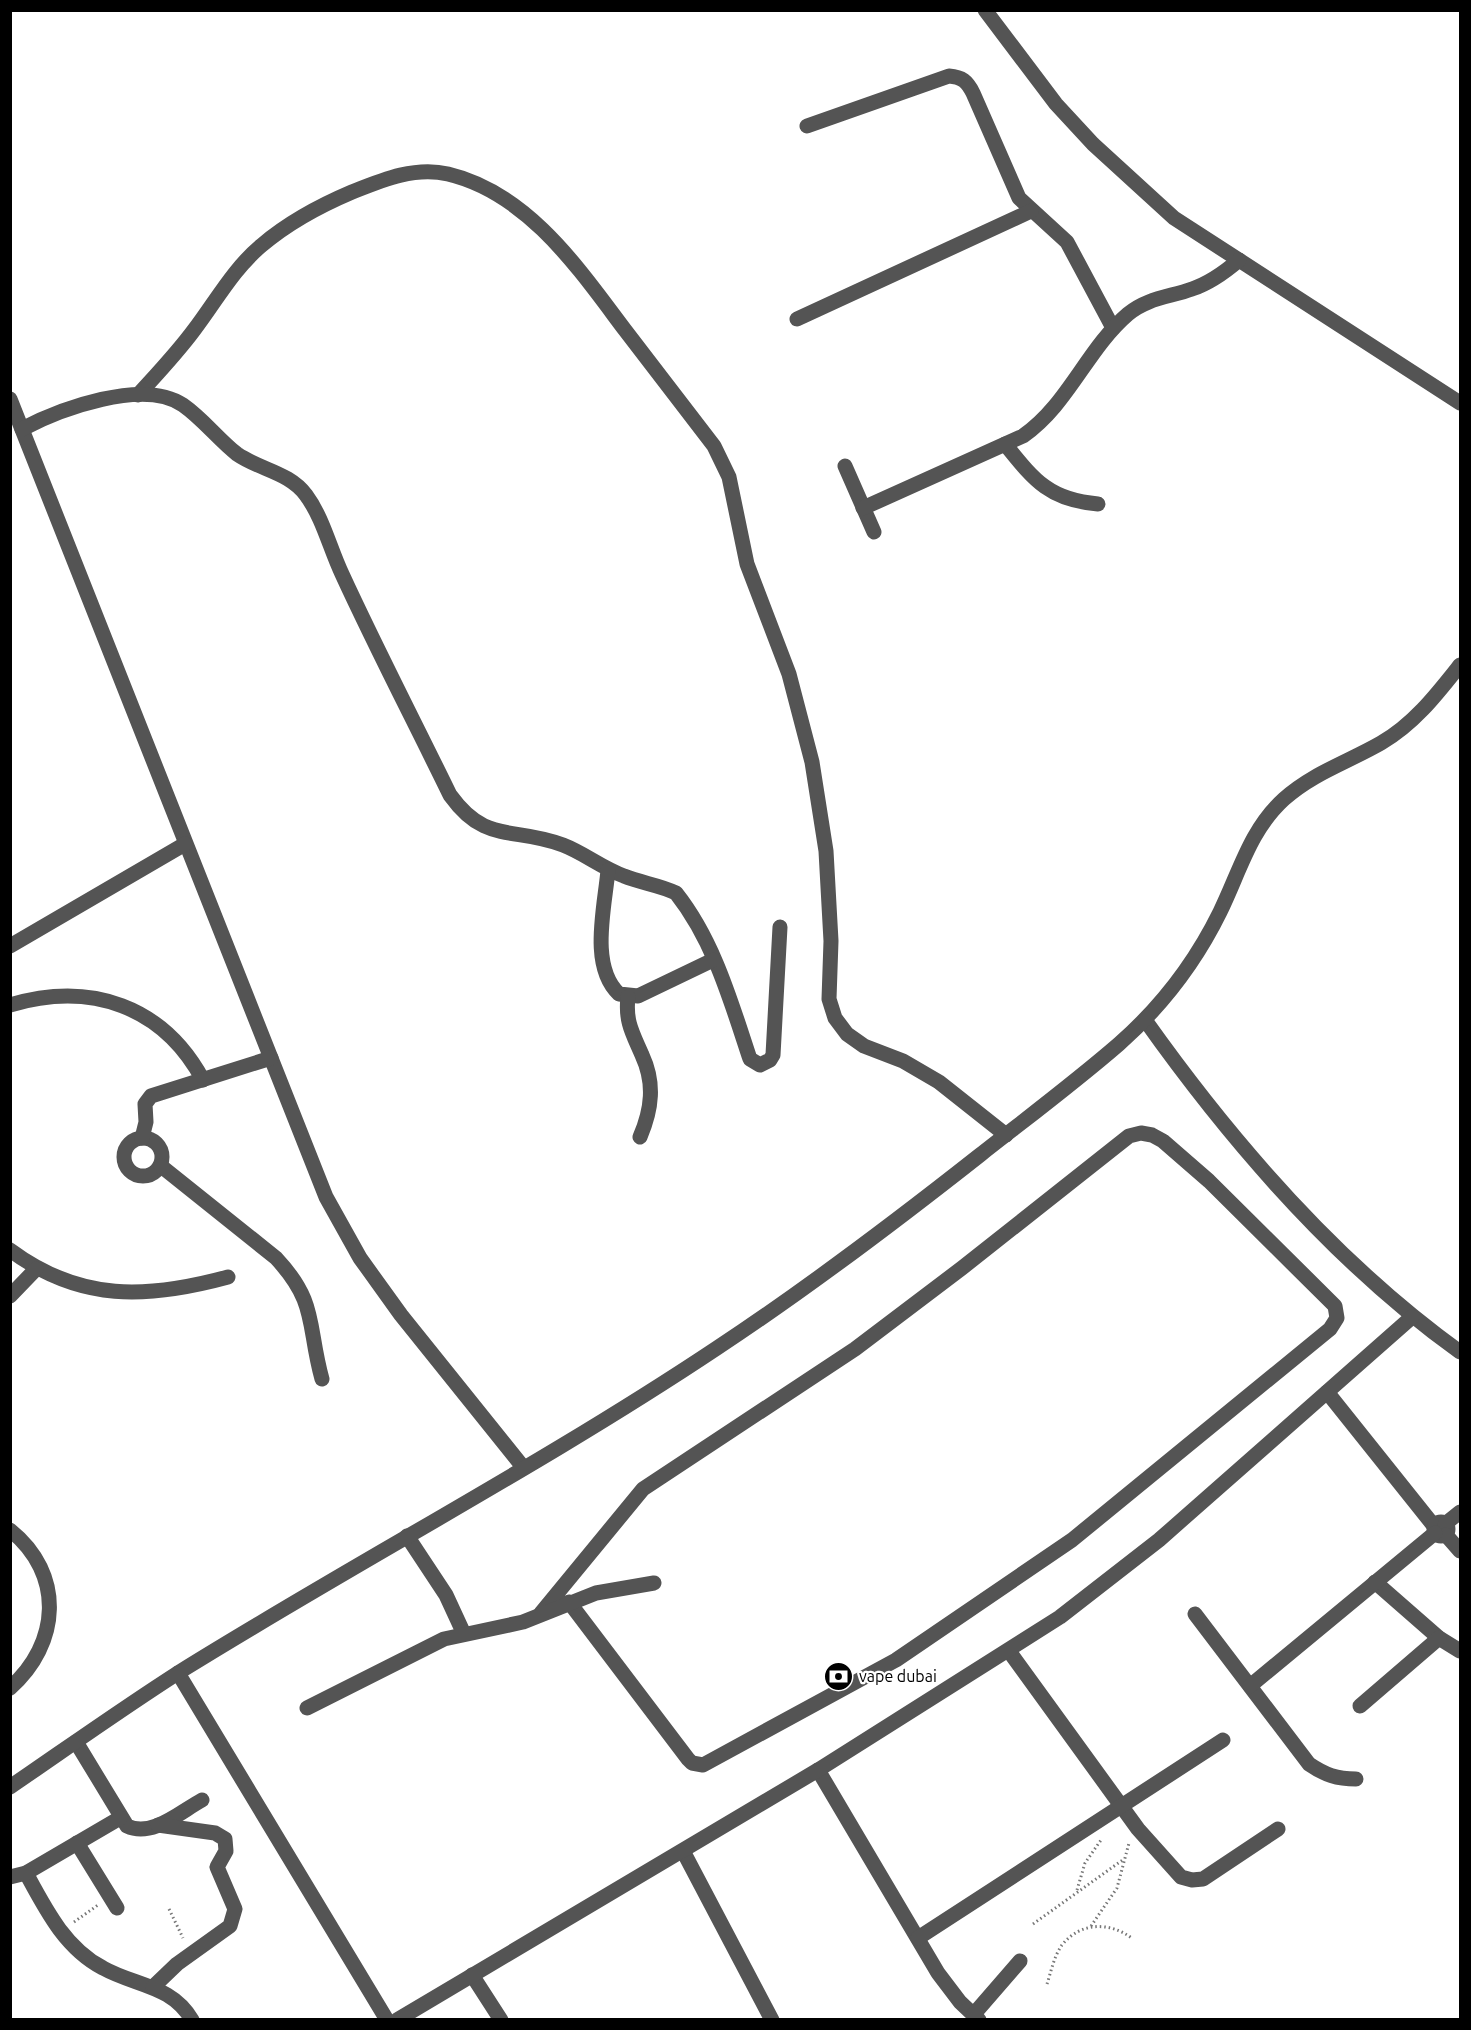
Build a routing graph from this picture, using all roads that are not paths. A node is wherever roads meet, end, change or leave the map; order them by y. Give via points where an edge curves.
1 (985, 10) edge
2 (807, 126) dead end
3 (1031, 211) junction
4 (1239, 260) junction
5 (797, 319) dead end
6 (1113, 328) junction
7 (138, 395) junction
8 (10, 399) edge
9 (1458, 401) edge
10 (22, 429) junction
11 (1005, 444) junction
12 (845, 466) dead end
13 (1098, 504) dead end
14 (863, 508) junction
15 (874, 532) dead end
16 (1461, 665) edge
17 (185, 844) junction
18 (608, 870) junction
19 (780, 927) dead end
20 (10, 946) edge
21 (713, 960) junction
22 (628, 997) junction
23 (10, 1005) edge
24 (1145, 1020) junction
25 (271, 1058) junction
26 (203, 1080) junction
27 (1006, 1134) junction
28 (640, 1137) dead end
29 (142, 1138) junction
30 (161, 1166) junction
31 (10, 1250) edge
32 (36, 1269) junction
33 (228, 1277) dead end
34 (10, 1296) edge
35 (1412, 1317) junction
36 (1461, 1352) edge
37 (322, 1379) dead end
38 (1327, 1392) junction
39 (523, 1467) junction
40 (1461, 1512) edge
41 (1440, 1529) junction
42 (10, 1530) edge
43 (407, 1536) junction
44 (1461, 1551) edge
45 (1375, 1582) junction
46 (654, 1583) dead end
47 (568, 1602) junction
48 (541, 1613) junction
49 (1195, 1614) dead end
50 (464, 1634) junction
51 (1439, 1638) junction
52 (1008, 1651) junction
53 (1461, 1651) edge
54 (178, 1673) junction
55 (1250, 1686) junction
56 (10, 1688) edge
57 (1360, 1706) dead end
58 (307, 1708) dead end
59 (1223, 1740) dead end
60 (76, 1742) junction
61 (818, 1770) junction
62 (1356, 1779) dead end
63 (10, 1787) edge
64 (202, 1800) dead end
65 (1122, 1805) junction
66 (120, 1818) junction
67 (158, 1825) junction
68 (1278, 1829) dead end
69 (77, 1844) junction
70 (682, 1851) junction
71 (26, 1874) junction
72 (10, 1877) edge
73 (113, 1903) road end
74 (918, 1938) junction
75 (1020, 1961) dead end
76 (472, 1975) junction
77 (153, 1987) junction
78 (977, 2017) edge
79 (192, 2019) edge
80 (387, 2019) edge
81 (397, 2019) edge
82 (501, 2019) edge
83 (772, 2019) edge

1 - 4 street via 1056,104 1093,144 1174,218
2 - 3 street via 949,76 959,77 968,83 1011,183
3 - 5 street
3 - 6 street via 1067,242
4 - 6 street via 1209,283 1150,301
4 - 9 street
6 - 11 street via 1039,425
7 - 10 street via 81,404
7 - 18 street via 183,405 238,454 296,483 307,496 440,774 463,813 482,827 562,845
7 - 27 street via 191,335 236,270 295,219 330,201 381,180 413,172 446,173 478,183 531,220 575,264 714,446 729,477 747,564 789,674 812,762 826,851 831,941 829,999 835,1018 847,1034 939,1082
8 - 10 street
10 - 17 street
11 - 13 street via 1047,491 1071,502
11 - 14 street
12 - 14 street
14 - 15 street
16 - 24 street via 1412,721 1382,743 1314,776 1283,800 1257,830 1202,948 1176,986
17 - 20 street
17 - 25 street
18 - 21 street via 676,893
18 - 22 street via 602,931 604,964 613,988
19 - 21 street via 773,1055 766,1064 750,1059 736,1008
21 - 22 street via 646,993
22 - 28 street via 627,1023 650,1074 652,1096
23 - 26 street via 60,997 98,998 135,1009 166,1030 192,1059
24 - 27 street
24 - 35 street via 1240,1146 1349,1259
25 - 26 street
25 - 39 street via 326,1197 360,1258 401,1316
26 - 29 street via 147,1100
27 - 39 street via 783,1303 619,1411
29 - 30 street via 160,1146
29 - 30 street via 126,1148 127,1168 144,1176
30 - 37 street via 292,1275 311,1315
31 - 32 street
32 - 33 street via 82,1286 131,1293 180,1290
32 - 34 street
35 - 36 street
35 - 38 street
38 - 41 street
38 - 52 street via 1135,1560
39 - 43 street
40 - 41 street
41 - 44 street
41 - 45 street
42 - 56 street via 39,1564 50,1617 43,1647 28,1672
43 - 50 street via 446,1595
43 - 54 street
45 - 51 street
45 - 55 street
46 - 47 street
47 - 48 street
47 - 48 street via 688,1759 704,1765 896,1660 1072,1540 1330,1329 1337,1318 1335,1306 1209,1181 1162,1141 1141,1133 1129,1136 855,1349 643,1489
48 - 50 street via 503,1628
49 - 55 street
50 - 58 street via 423,1647
51 - 53 street
51 - 57 street
52 - 61 street
52 - 65 street
54 - 60 street
54 - 80 street
55 - 62 street via 1309,1764 1323,1774
59 - 65 street
60 - 63 street
60 - 66 street
61 - 70 street
61 - 74 street
64 - 67 street
65 - 68 street via 1173,1869 1192,1881 1213,1874
65 - 74 street
66 - 67 street via 138,1831
66 - 69 street
67 - 77 street via 215,1833 225,1839 227,1845 217,1868 232,1901 234,1918 225,1932 190,1954
69 - 71 street
69 - 73 street
70 - 76 street
70 - 83 street
71 - 72 street
71 - 77 street via 60,1931 81,1953 102,1968
74 - 78 street via 948,1988
75 - 78 street
76 - 81 street
76 - 82 street
77 - 79 street via 179,2001

